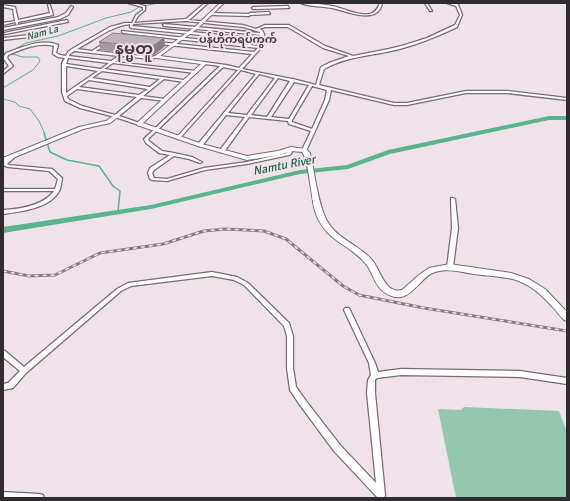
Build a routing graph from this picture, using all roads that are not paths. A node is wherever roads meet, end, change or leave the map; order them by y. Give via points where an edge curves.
1 (128, 3) edge
2 (207, 3) edge
3 (222, 3) edge
4 (254, 3) edge
5 (302, 3) edge
6 (313, 3) edge
7 (381, 3) edge
8 (426, 3) edge
9 (448, 3) edge
10 (49, 5) dead end
11 (309, 5) junction
12 (3, 6) edge
13 (72, 7) dead end
14 (288, 7) dead end
15 (253, 8) junction
16 (431, 10) dead end
17 (269, 13) dead end
18 (211, 14) junction
19 (249, 15) junction
20 (187, 20) junction
21 (67, 21) dead end
22 (16, 22) junction
23 (204, 22) junction
24 (148, 23) junction
25 (3, 24) edge
26 (133, 24) junction
27 (17, 26) junction
28 (243, 26) junction
29 (130, 27) junction
30 (197, 27) junction
31 (257, 29) junction
32 (4, 31) edge
33 (21, 31) junction
34 (49, 31) dead end
35 (123, 32) junction
36 (189, 33) junction
37 (263, 34) junction
38 (118, 35) edge
39 (24, 37) junction
40 (97, 37) junction
41 (105, 38) edge
42 (182, 38) junction
43 (5, 39) edge
44 (264, 40) junction
45 (108, 42) edge
46 (151, 42) edge
47 (174, 45) junction
48 (3, 46) edge
49 (260, 47) junction
50 (73, 50) junction
51 (93, 52) junction
52 (254, 53) junction
53 (122, 55) junction
54 (66, 56) junction
55 (156, 57) junction
56 (354, 57) junction
57 (112, 62) junction
58 (3, 63) edge
59 (9, 63) junction
60 (205, 64) junction
61 (64, 65) junction
62 (222, 66) junction
63 (100, 70) junction
64 (239, 70) junction
65 (195, 72) junction
66 (3, 73) edge
67 (258, 74) junction
68 (277, 77) junction
69 (163, 78) junction
70 (88, 79) junction
71 (293, 80) junction
72 (184, 81) junction
73 (311, 84) junction
74 (317, 86) junction
75 (76, 88) junction
76 (151, 88) junction
77 (329, 89) junction
78 (65, 96) junction
79 (140, 97) junction
80 (567, 98) edge
81 (164, 100) junction
82 (225, 114) junction
83 (116, 116) junction
84 (248, 116) junction
85 (268, 118) junction
86 (290, 120) junction
87 (139, 124) junction
88 (155, 130) junction
89 (312, 130) junction
90 (178, 138) junction
91 (200, 145) junction
92 (291, 149) junction
93 (222, 151) junction
94 (305, 152) junction
95 (174, 154) junction
96 (16, 155) junction
97 (3, 160) edge
98 (200, 162) dead end
99 (3, 190) edge
100 (57, 190) junction
101 (453, 199) dead end
102 (3, 212) edge
103 (450, 267) junction
104 (346, 310) dead end
105 (567, 318) edge
106 (3, 353) edge
107 (24, 371) junction
108 (376, 375) junction
109 (567, 381) edge
110 (3, 387) edge
111 (3, 496) edge
112 (382, 497) edge
113 (40, 498) edge

1 - 26 street via 144,6 144,10
2 - 20 street
3 - 18 main road
4 - 15 street
5 - 11 street
6 - 11 street
7 - 11 street via 377,12 366,15 332,7
8 - 16 street
9 - 56 street via 457,5 461,15 456,26 415,44
10 - 22 street via 52,14
12 - 22 street via 14,8
13 - 27 street via 67,14 59,18
14 - 15 street
15 - 19 street
17 - 19 street
18 - 19 street
18 - 23 main road
19 - 28 street
20 - 23 street
20 - 24 street
21 - 33 street
22 - 25 street
22 - 27 street
23 - 28 street
23 - 30 main road
24 - 26 street
24 - 30 street
26 - 29 street
26 - 40 street via 111,28
27 - 32 street
27 - 33 street
28 - 31 street
29 - 35 street
29 - 36 street
30 - 36 main road
30 - 37 street
31 - 37 street
31 - 56 street via 265,26 289,26 324,47
32 - 33 street
32 - 43 street
33 - 39 street
34 - 39 street
35 - 38 street
35 - 42 street
36 - 42 main road
36 - 44 street
37 - 44 street
39 - 43 street
40 - 41 street
40 - 50 street
42 - 47 main road
42 - 49 street
43 - 48 street
44 - 49 street
45 - 51 street
46 - 47 street
47 - 52 street
47 - 55 main road
49 - 52 street
50 - 51 street
50 - 54 street
51 - 53 street
52 - 64 street
53 - 55 street
53 - 57 street
54 - 57 street
54 - 59 street via 56,56 56,45 51,44 7,54 4,58
54 - 61 street
55 - 60 main road
56 - 74 street via 322,68
57 - 63 street
57 - 65 street
58 - 59 street
59 - 66 street via 10,68
60 - 62 street
60 - 65 main road
61 - 63 street
61 - 78 street
62 - 64 street
62 - 88 street
63 - 69 street
63 - 70 street
64 - 67 street
64 - 90 street
65 - 72 main road
67 - 68 street
67 - 82 street
68 - 71 street
68 - 84 street
69 - 72 street
69 - 76 street
70 - 75 street
70 - 76 street
71 - 73 street
71 - 85 street
72 - 81 main road
73 - 74 street
73 - 86 street
74 - 77 street
75 - 78 street
75 - 79 street
76 - 79 street
77 - 80 street via 394,104 466,92 507,92
77 - 89 street
78 - 83 street via 70,103
79 - 81 street
79 - 83 street
81 - 87 main road
82 - 84 street
82 - 91 street
83 - 87 street
83 - 96 main road via 108,122 81,128
84 - 85 street
84 - 93 street
85 - 86 street
86 - 89 street via 290,123
87 - 88 main road
88 - 90 main road
88 - 95 street via 147,137 147,142 161,152
89 - 94 street
90 - 91 main road
91 - 93 main road
92 - 93 main road via 247,158
92 - 94 main road
92 - 95 street via 289,154 247,164 204,169 167,180 152,179 152,169
94 - 103 main road via 317,208 327,227 371,264 382,286 392,294 403,294 412,289 420,276 431,270
95 - 98 street
96 - 97 main road
96 - 100 street via 5,164 50,170 60,179
99 - 100 street
100 - 102 street via 48,200 34,206
101 - 103 street via 455,228
103 - 105 main road via 518,278 533,284 550,298
104 - 108 street
106 - 107 street
107 - 110 street via 10,386
107 - 112 street via 119,290 130,284 212,274 235,278 246,284 287,325 294,388 337,448
108 - 109 street via 401,372 520,374
108 - 112 street via 372,380 371,392
111 - 113 street

